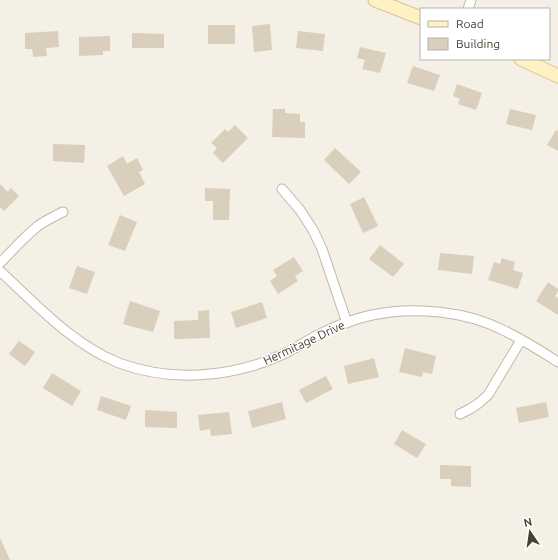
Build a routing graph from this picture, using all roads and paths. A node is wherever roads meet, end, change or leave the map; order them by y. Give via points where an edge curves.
1 (375, 0) edge
2 (420, 18) edge
3 (523, 60) edge
4 (558, 76) edge
5 (282, 190) dead end
6 (63, 212) dead end
7 (0, 264) edge
8 (0, 271) edge
9 (346, 323) junction
10 (521, 340) junction
11 (558, 362) edge
12 (460, 414) dead end

1 - 2 street
3 - 4 street
5 - 9 street via 300,210 319,242
6 - 7 street via 39,225
8 - 9 street, Hermitage Drive via 79,341 119,362 146,371 206,375 232,372 280,356
9 - 10 street, Hermitage Drive via 394,311 440,312 484,322
10 - 11 street, Hermitage Drive
10 - 12 street via 488,395 470,410

